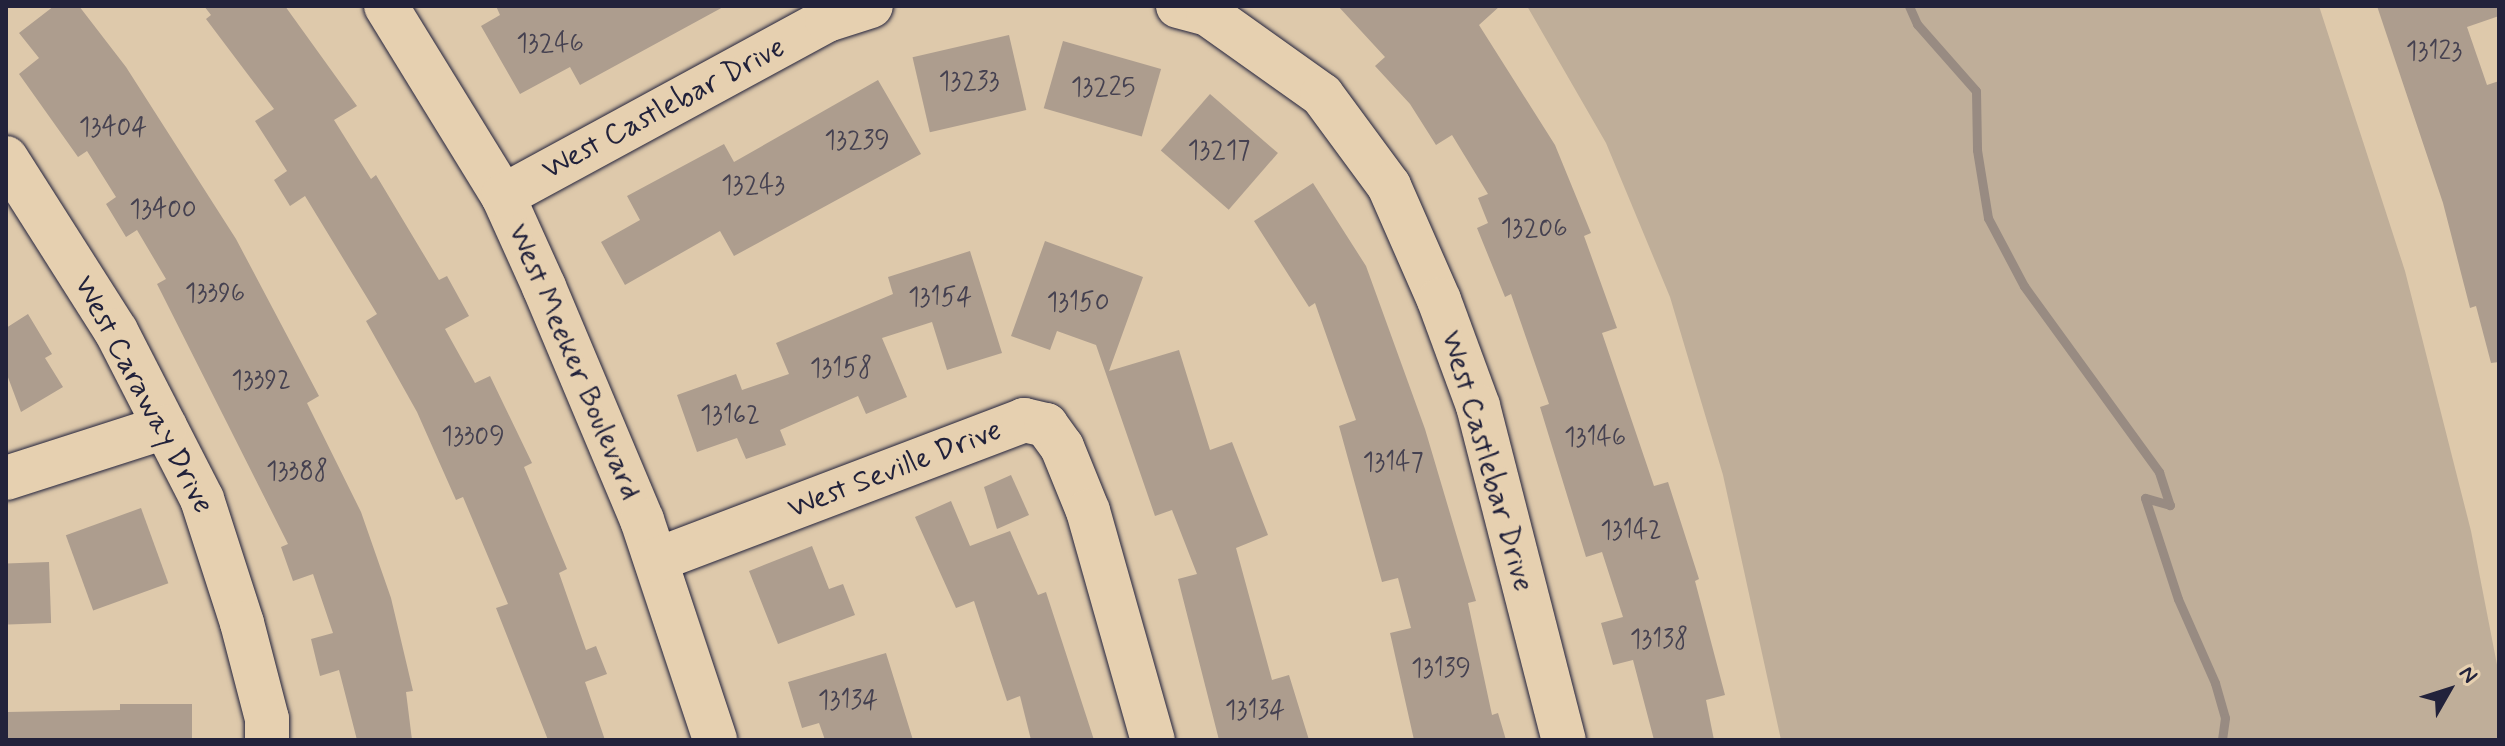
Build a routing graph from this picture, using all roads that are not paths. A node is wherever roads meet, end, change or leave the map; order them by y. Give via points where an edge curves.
1 (386, 6) edge
2 (871, 6) edge
3 (1178, 6) edge
4 (6, 158) edge
5 (503, 196) junction
6 (165, 427) junction
7 (6, 478) edge
8 (656, 560) junction
9 (267, 740) edge
10 (715, 740) edge
11 (1153, 740) edge
12 (1564, 740) edge

1 - 5 street, West Meeker Boulevard
2 - 5 street, West Castlebar Drive via 827,20
3 - 12 street, West Castlebar Drive via 1208,14 1322,95 1389,186 1478,406
4 - 6 street, West Caraway Drive via 116,331
5 - 8 street, West Meeker Boulevard
6 - 7 street
6 - 9 street, West Caraway Drive via 211,527 242,623 267,719
8 - 10 street, West Meeker Boulevard
8 - 11 street, West Seville Drive via 1024,420 1046,425 1062,447 1088,511

